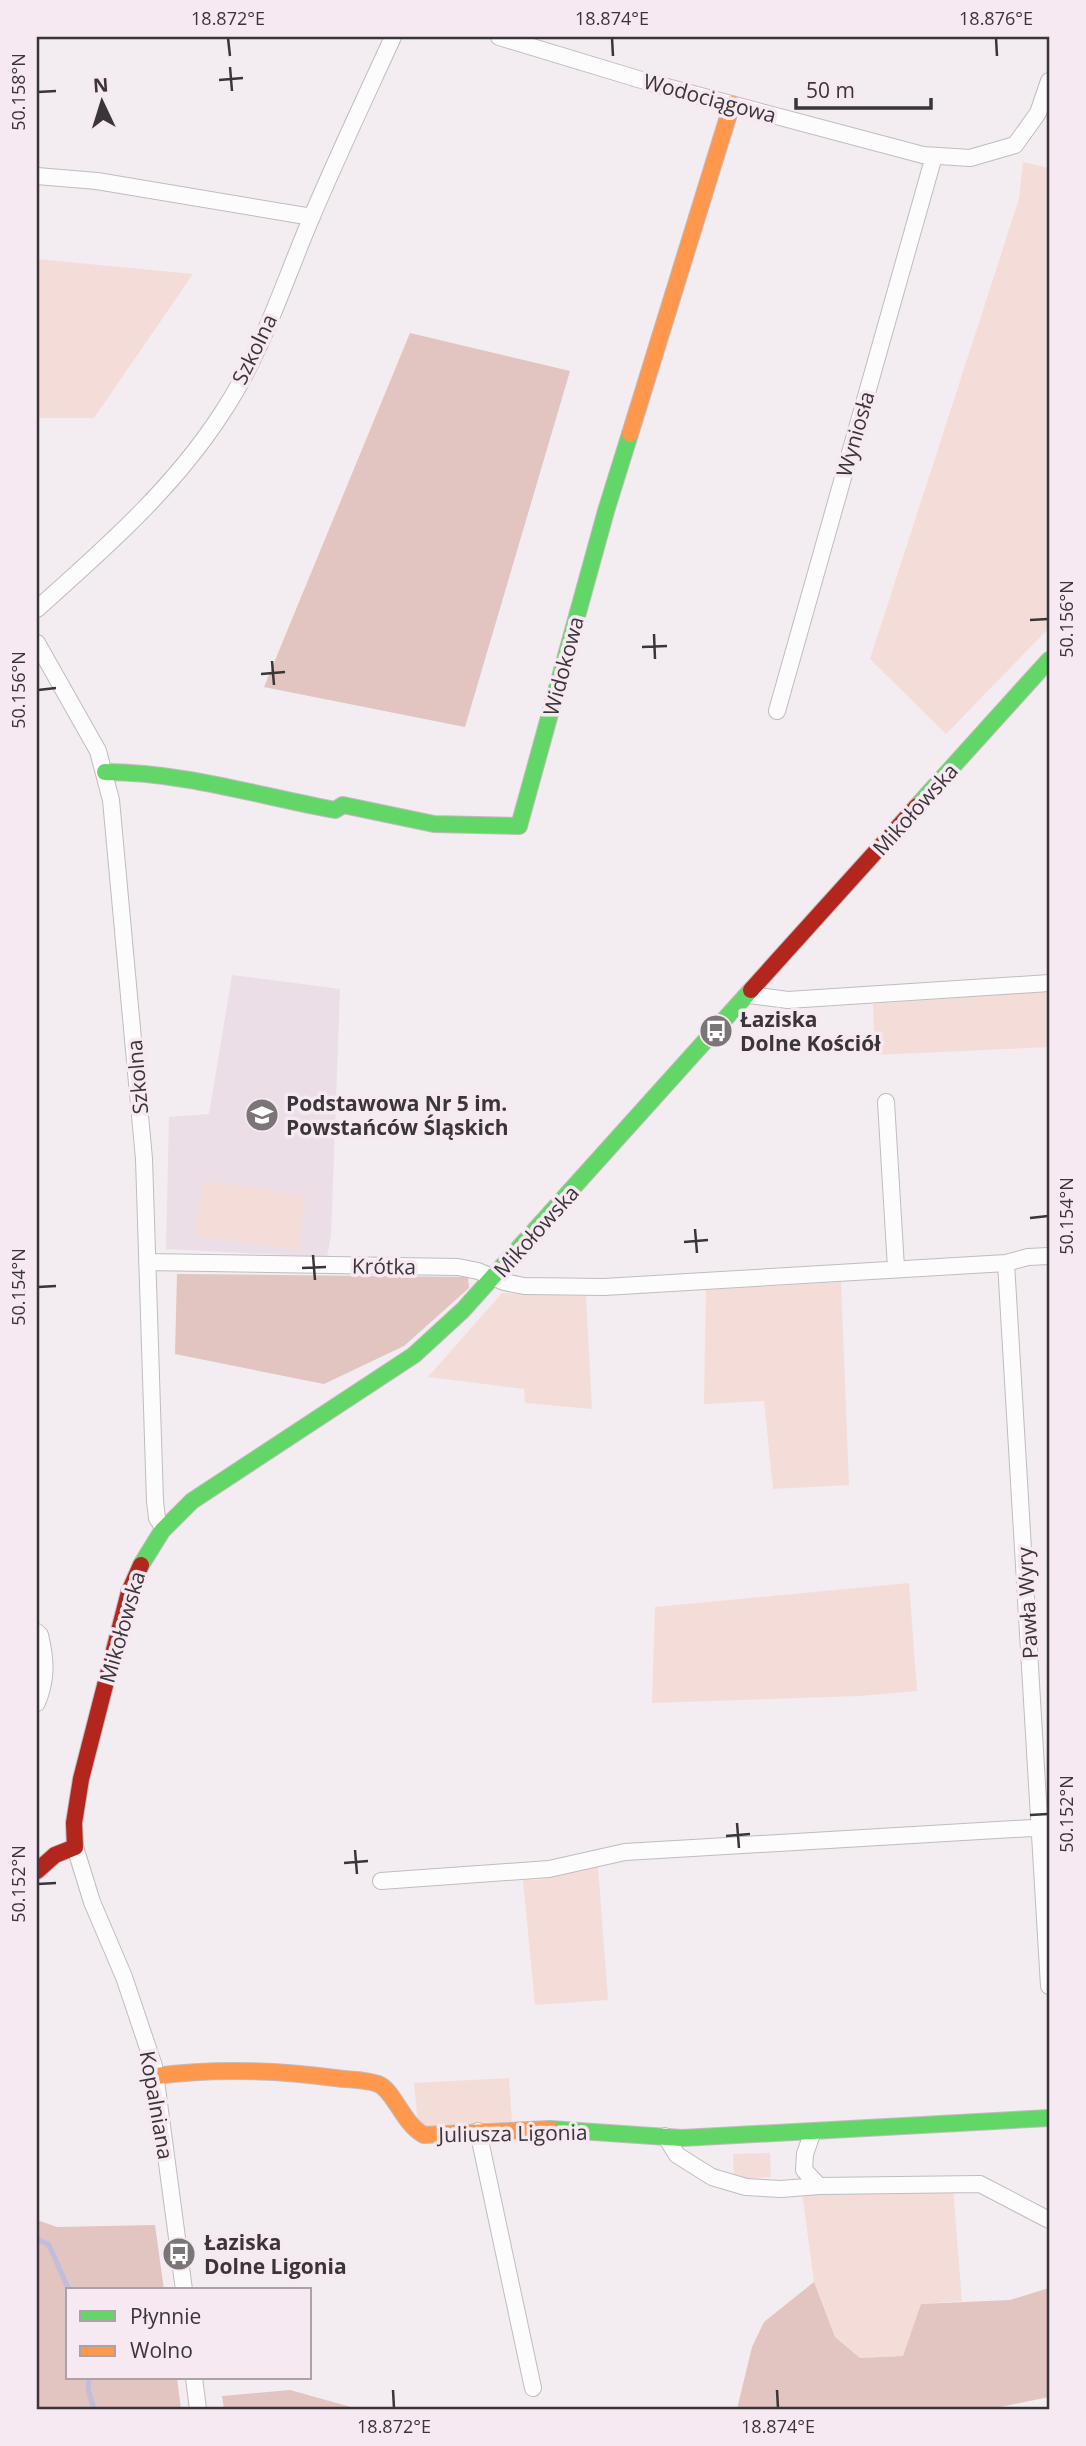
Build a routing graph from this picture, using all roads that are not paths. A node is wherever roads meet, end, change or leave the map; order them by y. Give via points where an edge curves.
1 (393, 37) edge
2 (499, 37) edge
3 (1049, 81) edge
4 (732, 104) junction
5 (934, 156) junction
6 (37, 176) edge
7 (312, 217) junction
8 (37, 609) edge
9 (37, 643) edge
10 (1049, 660) edge
11 (777, 711) dead end
12 (105, 772) junction
13 (1049, 983) edge
14 (749, 995) junction
15 (886, 1102) dead end
16 (1049, 1256) edge
17 (147, 1262) junction
18 (1006, 1263) junction
19 (896, 1268) junction
20 (494, 1277) junction
21 (163, 1527) junction
22 (37, 1632) edge
23 (37, 1703) edge
24 (1045, 1827) edge
25 (75, 1847) junction
26 (37, 1871) edge
27 (381, 1881) dead end
28 (1049, 1986) edge
29 (156, 2076) junction
30 (1049, 2118) edge
31 (478, 2131) junction
32 (813, 2131) junction
33 (664, 2136) junction
34 (819, 2186) junction
35 (1049, 2220) edge
36 (184, 2288) edge
37 (194, 2380) edge
38 (533, 2388) dead end
39 (198, 2409) edge

1 - 7 street, Szkolna
2 - 4 street, Wodociągowa
3 - 5 street, Wodociągowa via 1038,113 1015,145 970,158
4 - 5 street, Wodociągowa
4 - 12 street, Widokowa via 606,511 519,826 434,824 343,805 335,810 222,784
5 - 11 street, Wyniosła
6 - 7 street via 97,181
7 - 8 street, Szkolna via 256,352 222,413 160,493
9 - 12 street, Szkolna via 90,732
10 - 14 street, Mikołowska
12 - 17 street, Szkolna via 141,1119
13 - 14 street via 788,1000
14 - 20 street, Mikołowska
15 - 19 street
16 - 18 street, Krótka
17 - 20 street, Krótka via 458,1267
17 - 21 street, Szkolna via 155,1501
18 - 19 street, Krótka
18 - 24 street, Pawła Wyry
19 - 20 street, Krótka via 604,1287 524,1286
20 - 21 street, Mikołowska via 414,1355 198,1497
21 - 25 street, Mikołowska via 129,1592 76,1801
22 - 23 street via 46,1659 45,1684
24 - 27 street via 625,1852 549,1869
24 - 28 street, Pawła Wyry
25 - 26 street via 55,1855
25 - 29 street, Kopalniana
29 - 31 street, Juliusza Ligonia via 250,2068 379,2084 390,2092 409,2127 424,2135
29 - 36 street, Kopalniana
30 - 32 street, Juliusza Ligonia
31 - 33 street, Juliusza Ligonia via 540,2127
31 - 38 street
32 - 33 street, Juliusza Ligonia
32 - 34 street via 804,2170
33 - 34 street via 677,2155 712,2177 746,2187
34 - 35 street via 980,2184
37 - 39 street

